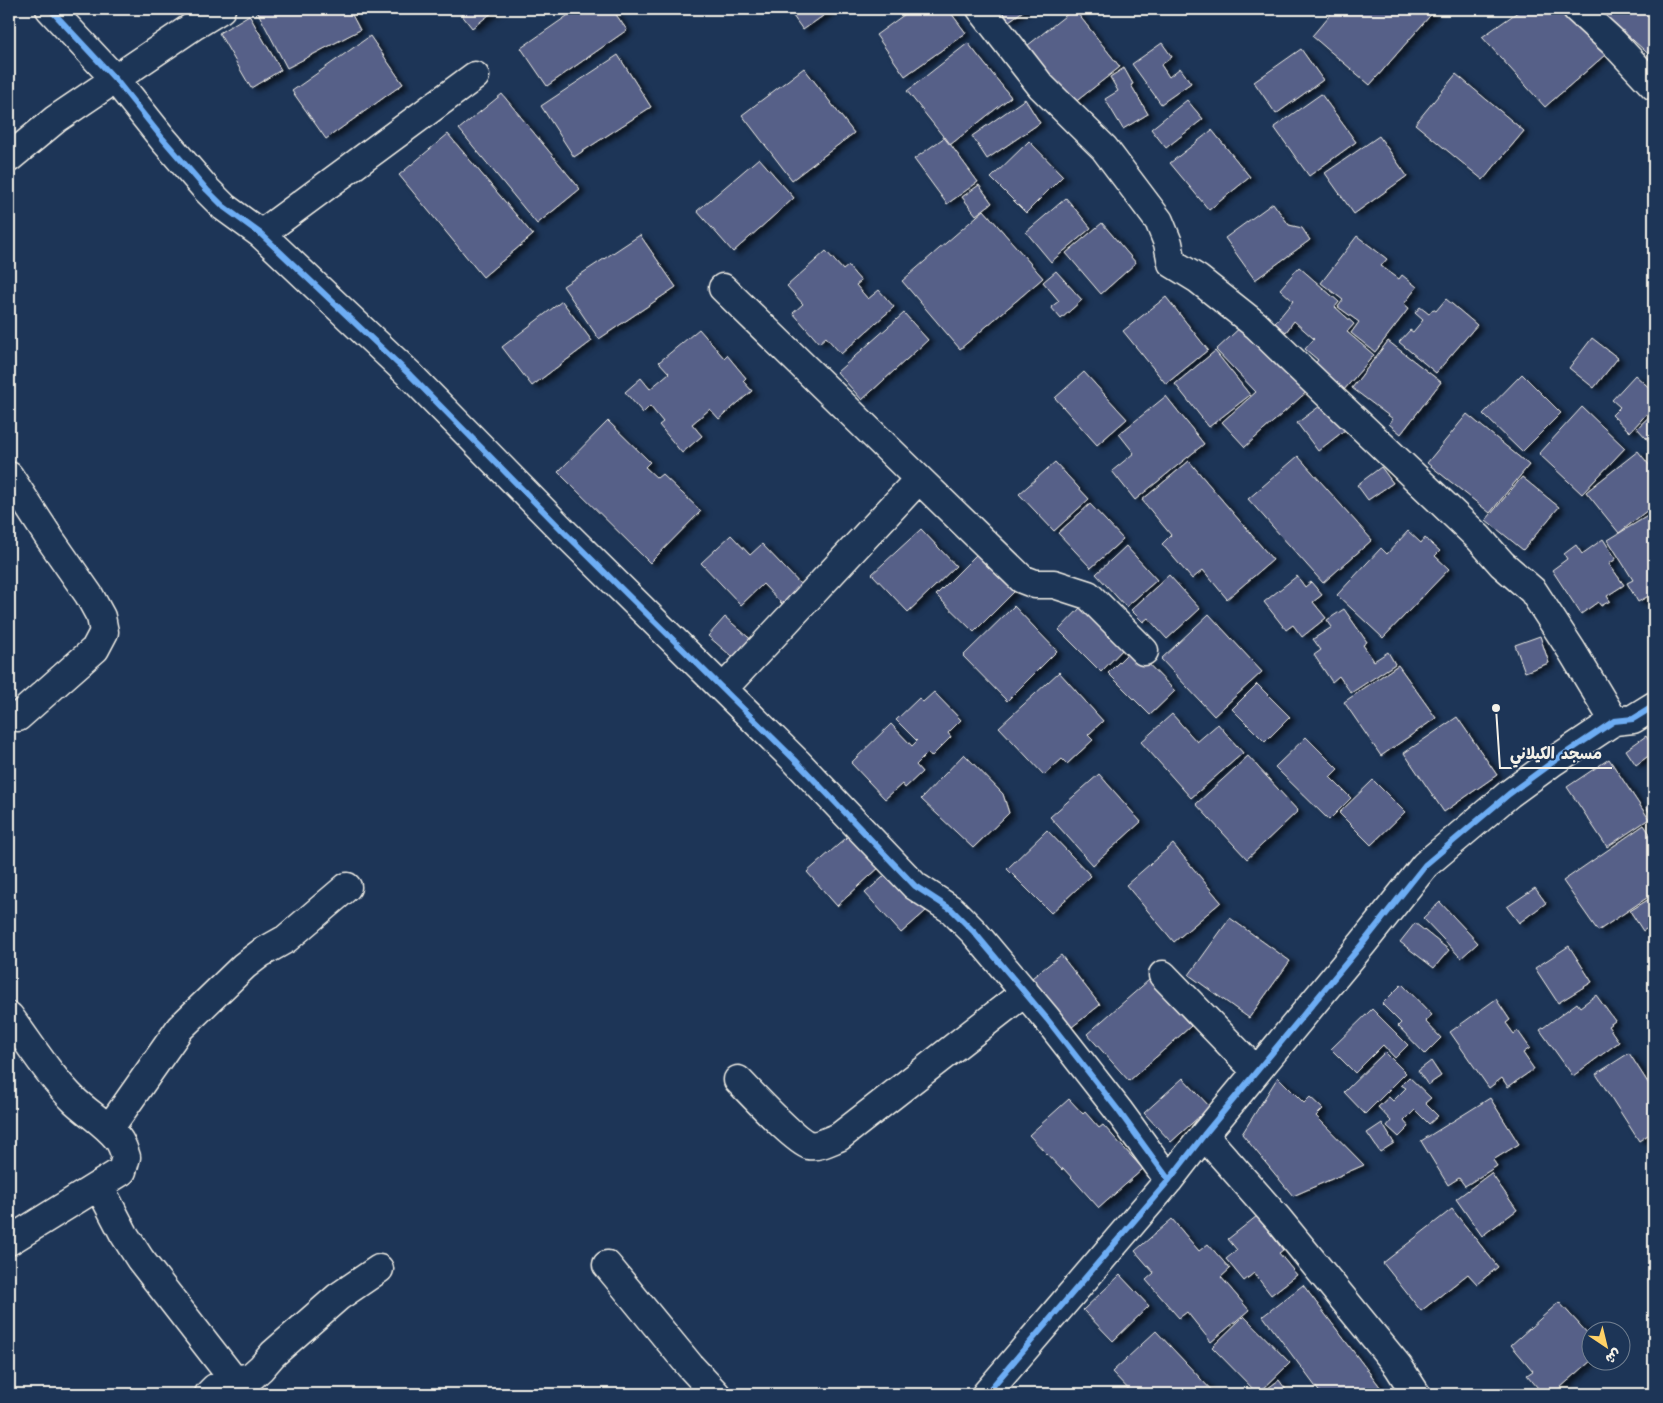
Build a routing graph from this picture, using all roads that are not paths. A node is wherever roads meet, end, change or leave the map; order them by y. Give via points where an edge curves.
1 (50, 9) edge
2 (221, 9) edge
3 (981, 9) edge
4 (1577, 9) edge
5 (474, 76) dead end
6 (116, 80) junction
7 (1654, 86) edge
8 (9, 158) edge
9 (261, 234) junction
10 (723, 288) dead end
11 (9, 476) edge
12 (919, 479) junction
13 (1144, 651) dead end
14 (723, 690) junction
15 (1654, 706) edge
16 (18, 717) dead end
17 (1614, 721) junction
18 (347, 887) dead end
19 (1163, 975) dead end
20 (1024, 992) junction
21 (9, 1016) edge
22 (1256, 1071) junction
23 (738, 1080) dead end
24 (109, 1129) junction
25 (1204, 1135) junction
26 (1170, 1180) junction
27 (99, 1186) junction
28 (9, 1241) edge
29 (607, 1265) dead end
30 (379, 1269) dead end
31 (234, 1380) junction
32 (208, 1394) edge
33 (716, 1394) edge
34 (986, 1394) edge
35 (1416, 1394) edge

1 - 6 street
2 - 6 street
3 - 17 street via 1040,86 1104,148 1159,221 1172,263 1198,279 1256,325 1533,591
4 - 7 street
5 - 9 street
6 - 8 street via 56,120
6 - 9 street via 207,190
9 - 14 street via 410,375
10 - 12 street
11 - 16 street via 89,595 101,617 104,632 95,649
12 - 13 street via 1022,579 1035,584 1054,584 1088,595
12 - 14 street
14 - 20 street via 915,886 952,910 974,932
15 - 17 street via 1633,719
17 - 22 street via 1509,794 1425,865
18 - 24 street via 286,939 244,966 180,1028
19 - 22 street
20 - 23 street via 839,1137 821,1144 810,1145 797,1137
20 - 26 street
21 - 24 street via 43,1065 74,1101
22 - 25 street
24 - 27 street via 119,1140 126,1156 122,1171
25 - 26 street
25 - 35 street via 1290,1234 1398,1366
26 - 34 street
27 - 28 street
27 - 31 street via 140,1259
29 - 33 street
30 - 31 street via 338,1297 251,1377
31 - 32 street

